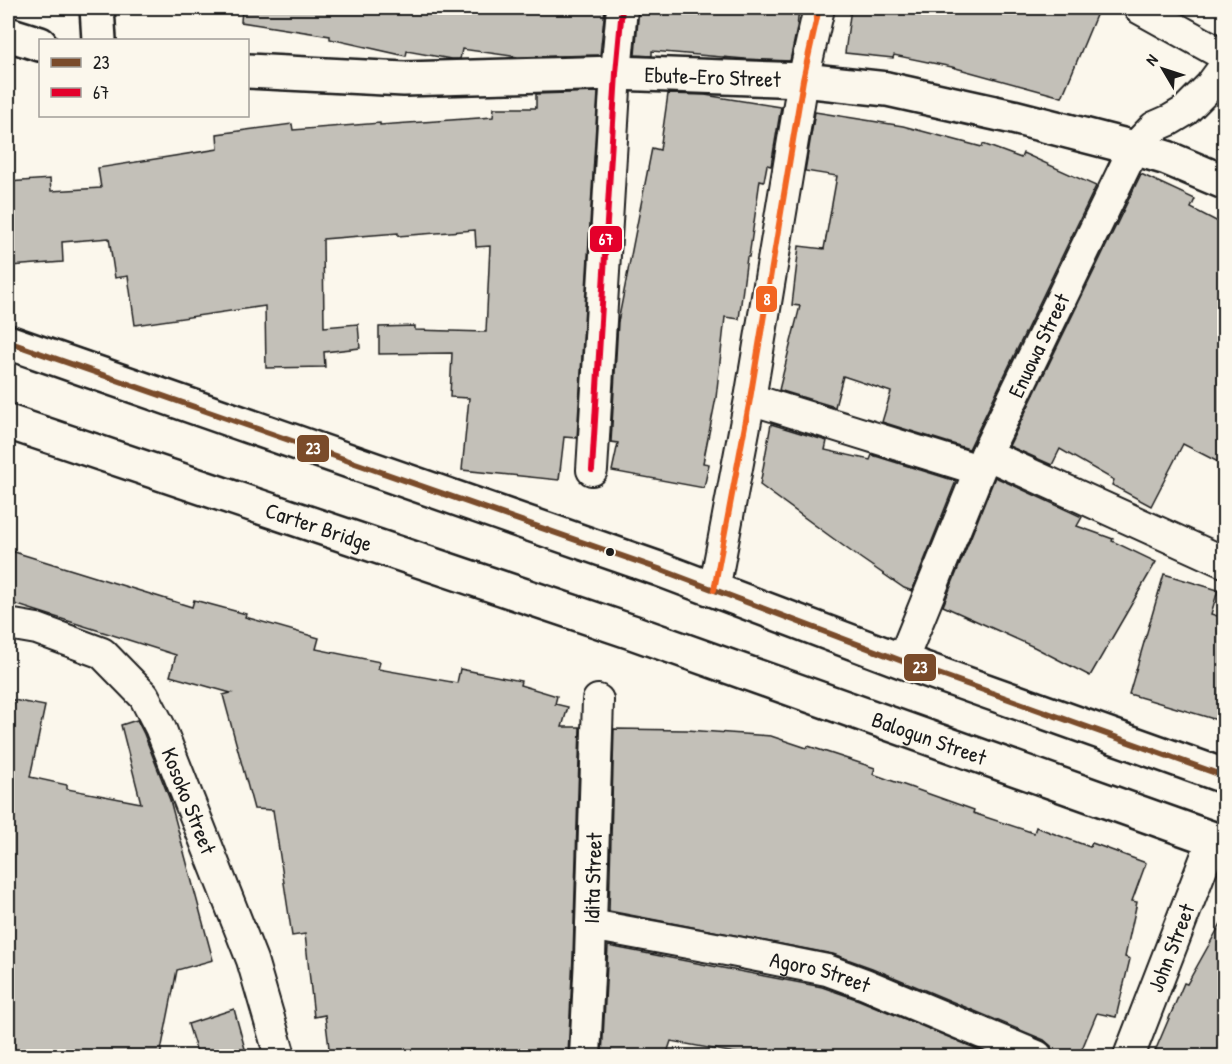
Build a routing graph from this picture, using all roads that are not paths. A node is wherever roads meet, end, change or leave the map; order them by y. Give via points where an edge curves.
1 (97, 8) edge
2 (622, 8) edge
3 (819, 8) edge
4 (1139, 8) edge
5 (8, 34) edge
6 (99, 39) edge
7 (39, 44) edge
8 (1224, 55) edge
9 (1224, 67) edge
10 (249, 70) edge
11 (616, 74) junction
12 (803, 80) junction
13 (1134, 148) junction
14 (1224, 182) edge
15 (8, 342) edge
16 (750, 399) junction
17 (8, 422) edge
18 (983, 462) junction
19 (592, 470) dead end
20 (1224, 562) edge
21 (714, 590) junction
22 (8, 624) edge
23 (632, 632) joint
24 (902, 661) junction
25 (598, 699) dead end
26 (1213, 772) edge
27 (1219, 842) edge
28 (591, 926) junction
29 (280, 1056) edge
30 (585, 1056) edge
31 (1037, 1056) edge
32 (1129, 1056) edge

1 - 6 main road
2 - 11 street
3 - 12 street
4 - 8 street
5 - 7 main road
9 - 13 street, Enuowa Street via 1185,111 1154,127
10 - 11 main road, Ebute-Ero Street via 404,79
11 - 12 main road, Ebute-Ero Street
11 - 19 street
12 - 13 main road, Ebute-Ero Street via 887,89
12 - 16 street
13 - 14 main road, Ebute-Ero Street
13 - 18 street, Enuowa Street
15 - 21 main road
16 - 18 street
16 - 21 street
17 - 23 main road, Carter Bridge
18 - 20 street
18 - 24 street, Enuowa Street
21 - 24 main road
22 - 29 street, Kosoko Street via 37,629 102,653 144,696 160,727 252,960
23 - 27 main road, Balogun Street
24 - 26 main road
25 - 28 street, Idita Street
27 - 32 street, John Street
28 - 30 street, Idita Street
28 - 31 street, Agoro Street via 827,970

